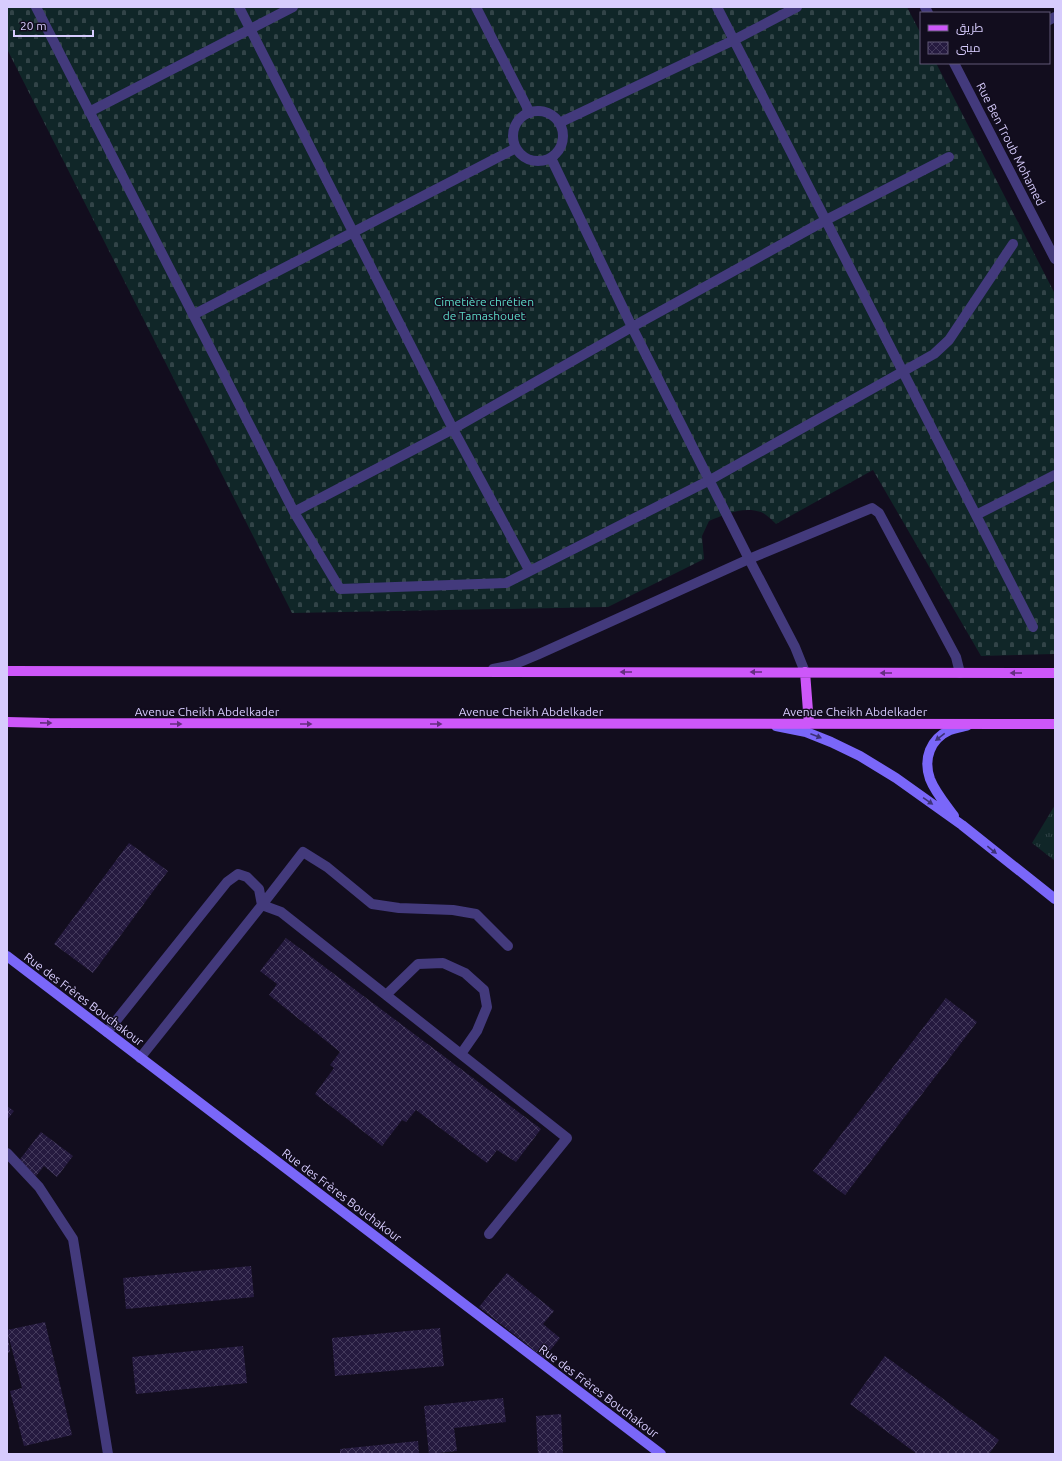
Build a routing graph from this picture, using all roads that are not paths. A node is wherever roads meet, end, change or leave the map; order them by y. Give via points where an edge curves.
1 (36, 7) edge
2 (239, 7) edge
3 (293, 7) edge
4 (476, 7) edge
5 (717, 7) edge
6 (797, 7) edge
7 (250, 29) junction
8 (734, 40) junction
9 (958, 65) edge
10 (89, 112) junction
11 (530, 113) junction
12 (559, 123) junction
13 (516, 148) junction
14 (949, 157) dead end
15 (551, 158) junction
16 (826, 220) junction
17 (353, 232) junction
18 (1012, 244) dead end
19 (1055, 258) edge
20 (193, 315) junction
21 (632, 326) junction
22 (904, 373) junction
23 (453, 429) junction
24 (1055, 475) edge
25 (710, 480) junction
26 (294, 512) junction
27 (976, 515) junction
28 (749, 559) junction
29 (529, 570) junction
30 (1033, 627) dead end
31 (7, 671) edge
32 (481, 672) junction
33 (805, 672) junction
34 (960, 673) junction
35 (1055, 673) edge
36 (7, 722) edge
37 (976, 723) junction
38 (765, 724) junction
39 (809, 724) junction
40 (1055, 724) edge
41 (962, 825) junction
42 (1055, 899) edge
43 (262, 905) junction
44 (508, 946) dead end
45 (7, 956) edge
46 (386, 995) junction
47 (107, 1032) junction
48 (461, 1054) junction
49 (140, 1058) junction
50 (7, 1153) edge
51 (489, 1234) dead end
52 (108, 1454) edge
53 (660, 1454) edge

1 - 10 street
2 - 7 street
3 - 7 street
4 - 11 street
5 - 8 street
6 - 8 street
7 - 10 street
7 - 17 street
8 - 12 street
8 - 16 street
9 - 19 street, Rue Ben Troub Mohamed
10 - 20 street
11 - 12 street via 546,113 554,116
11 - 13 street via 522,117 514,131
12 - 15 street via 564,138 557,153
13 - 15 street via 528,159 543,161
13 - 17 street
14 - 16 street
15 - 21 street
16 - 21 street
16 - 22 street
17 - 20 street
17 - 23 street
18 - 22 street via 949,340 934,354
20 - 26 street
21 - 23 street
21 - 25 street
22 - 25 street
22 - 27 street
23 - 26 street
23 - 29 street
24 - 27 street
25 - 28 street
25 - 29 street
26 - 29 street via 340,588 506,583
27 - 30 street
28 - 32 street via 537,656 513,665
28 - 33 street via 795,647
28 - 34 street via 872,508 879,513 956,657
31 - 32 main road
33 -> 32 main road
34 -> 33 main road
33 - 39 main road
35 -> 34 main road
36 -> 38 main road, Avenue Cheikh Abdelkader
37 - 39 main road, Avenue Cheikh Abdelkader
37 - 40 main road, Avenue Cheikh Abdelkader
37 -> 41 street via 950,730 937,738 930,749 927,763 930,780
38 - 39 main road, Avenue Cheikh Abdelkader
38 -> 41 street via 806,732 860,756
41 -> 42 street
43 - 44 street via 303,852 327,867 372,904 476,914
43 - 46 street via 282,912
43 - 47 street via 259,889 248,877 238,874 227,882
43 - 49 street
45 - 47 street, Rue des Frères Bouchakour
46 - 48 street
46 - 48 street via 418,964 443,963 465,973 484,990 487,1007 477,1031
47 - 49 street, Rue des Frères Bouchakour
48 - 51 street via 567,1138
49 - 53 street, Rue des Frères Bouchakour
50 - 52 street via 39,1187 73,1239

